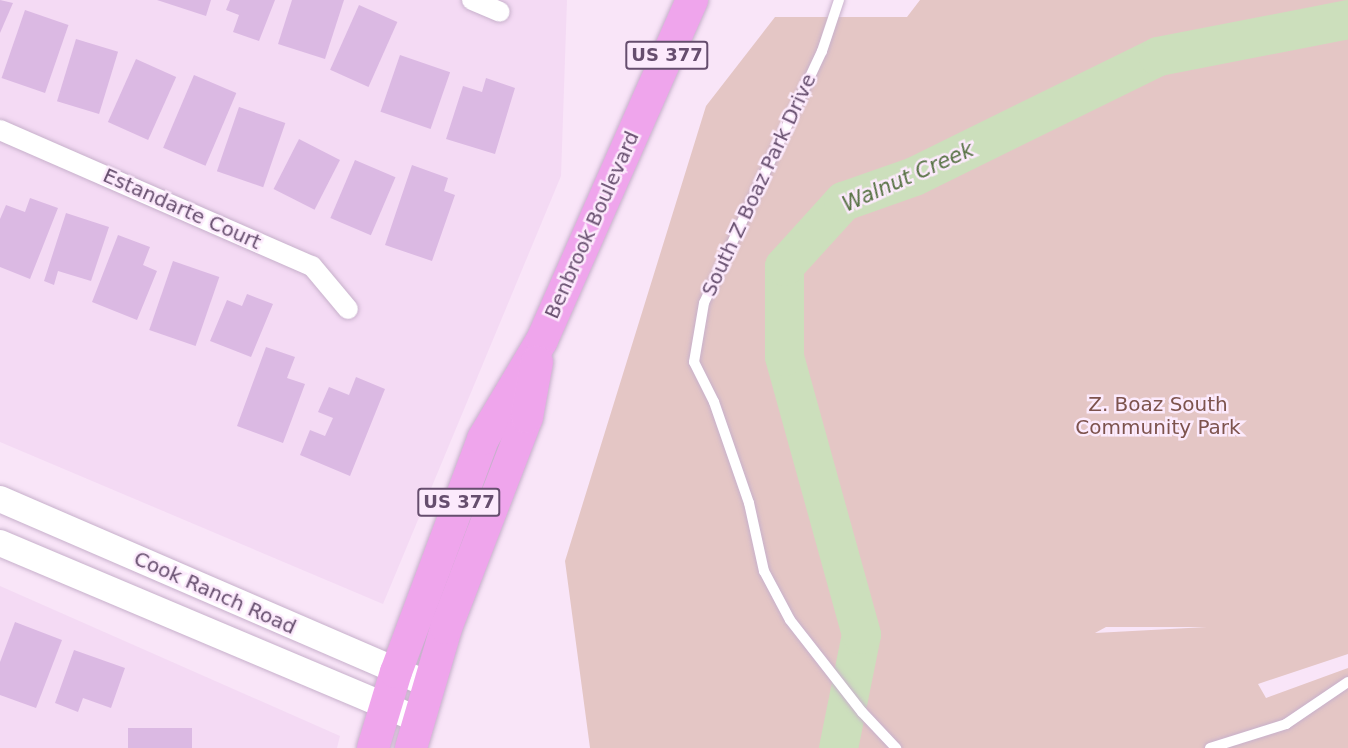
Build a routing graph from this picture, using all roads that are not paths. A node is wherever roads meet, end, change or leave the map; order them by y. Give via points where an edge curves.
1 (472, 0) edge
2 (692, 0) edge
3 (839, 0) edge
4 (500, 12) dead end
5 (0, 130) edge
6 (348, 309) dead end
7 (542, 340) junction
8 (0, 499) edge
9 (0, 543) edge
10 (396, 672) junction
11 (1348, 682) edge
12 (430, 685) junction
13 (384, 708) junction
14 (415, 734) edge
15 (373, 748) edge
16 (896, 748) edge
17 (1210, 748) edge

1 - 4 street
2 - 7 main road, Benbrook Boulevard / US 377
3 - 16 lane, South Z Boaz Park Drive via 822,51 704,303 694,362 714,402 748,503 764,572 790,620
5 - 6 street, Estandarte Court via 312,266
7 - 10 main road, Benbrook Boulevard / US 377 via 483,439
7 - 12 main road, Benbrook Boulevard / US 377 via 527,417 446,628
8 - 10 street, Cook Ranch Road
9 - 13 street, Cook Ranch Road
10 - 12 street, Cook Ranch Road
10 - 13 main road, Benbrook Boulevard / US 377
11 - 17 lane via 1286,724
12 - 14 main road, Benbrook Boulevard / US 377
13 - 14 street, Cook Ranch Road
13 - 15 main road, Benbrook Boulevard / US 377

